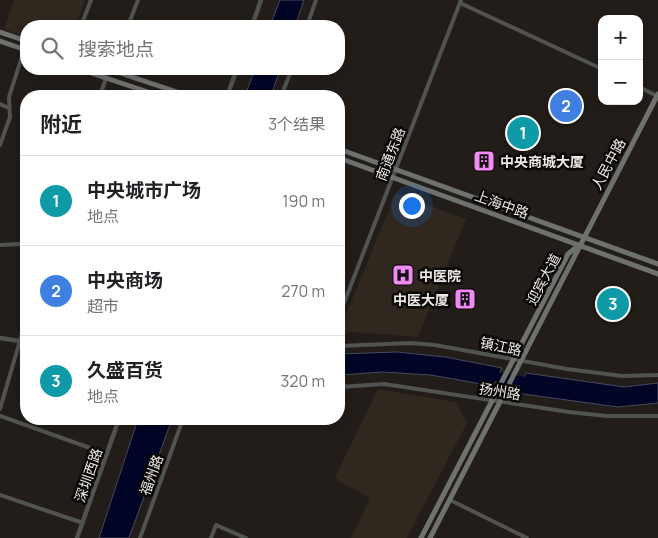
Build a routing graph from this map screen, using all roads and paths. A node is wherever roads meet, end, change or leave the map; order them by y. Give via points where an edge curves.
1 (91, 0) edge
2 (138, 0) edge
3 (261, 0) edge
4 (316, 0) edge
5 (461, 2) edge
6 (83, 20) edge
7 (130, 20) edge
8 (254, 20) edge
9 (309, 20) edge
10 (0, 32) edge
11 (20, 39) edge
12 (0, 41) edge
13 (20, 48) edge
14 (20, 66) edge
15 (598, 67) edge
16 (97, 75) edge
17 (128, 75) edge
18 (235, 75) edge
19 (290, 75) edge
20 (106, 78) junction
21 (643, 89) edge
22 (102, 90) edge
23 (142, 90) edge
24 (171, 90) edge
25 (229, 90) edge
26 (283, 90) edge
27 (658, 95) edge
28 (0, 104) edge
29 (10, 108) junction
30 (0, 145) edge
31 (345, 151) edge
32 (345, 160) edge
33 (396, 170) junction
34 (393, 177) junction
35 (583, 237) junction
36 (20, 244) dead end
37 (0, 245) edge
38 (579, 245) junction
39 (658, 264) edge
40 (658, 274) edge
41 (345, 301) edge
42 (0, 338) edge
43 (20, 338) edge
44 (19, 341) junction
45 (345, 346) edge
46 (513, 360) junction
47 (522, 362) junction
48 (658, 375) edge
49 (345, 387) edge
50 (491, 402) junction
51 (500, 403) junction
52 (0, 409) edge
53 (0, 416) edge
54 (658, 416) edge
55 (20, 423) edge
56 (25, 425) edge
57 (117, 425) edge
58 (181, 425) edge
59 (107, 454) junction
60 (0, 495) edge
61 (450, 500) junction
62 (83, 523) junction
63 (77, 538) edge
64 (140, 538) edge
65 (211, 538) edge
66 (246, 538) edge
67 (421, 538) edge
68 (430, 538) edge
69 (527, 538) edge

1 - 6 street
2 - 7 street
3 - 8 street
4 - 9 street
5 - 15 street
5 - 33 street, 南通东路
10 - 11 main road
12 - 13 main road
14 - 29 street via 10,97
16 - 20 main road
17 - 24 main road
18 - 25 street
19 - 26 street
20 - 22 street
20 - 23 main road
21 - 27 street
27 - 35 main road, 人民中路
28 - 29 street
29 - 30 street
31 - 33 main road, 上海中路
32 - 34 main road, 上海中路
33 - 34 street, 南通东路
33 - 35 main road, 上海中路
34 - 38 main road, 上海中路
34 - 41 street, 南通东路
35 - 38 main road, 人民中路
35 - 39 main road, 上海中路
36 - 37 street
38 - 40 main road, 上海中路
38 - 46 main road, 迎宾大道 via 568,254
38 - 47 main road, 迎宾大道
42 - 44 street
43 - 44 street
44 - 52 street
45 - 46 street, 镇江路 via 418,344
46 - 47 street, 镇江路
46 - 50 main road, 迎宾大道
47 - 48 street, 镇江路 via 622,376
47 - 51 main road, 迎宾大道
49 - 50 street, 扬州路 via 384,384
50 - 51 street, 扬州路
50 - 67 main road, 迎宾大道
51 - 54 street, 扬州路 via 607,416
51 - 61 main road, 迎宾大道
53 - 55 street
56 - 59 street
57 - 59 street, 深圳西路
58 - 64 street, 福州路
59 - 62 street, 深圳西路
60 - 62 street
61 - 68 main road, 迎宾大道
61 - 69 street
62 - 63 street, 深圳西路
65 - 66 street via 216,524

